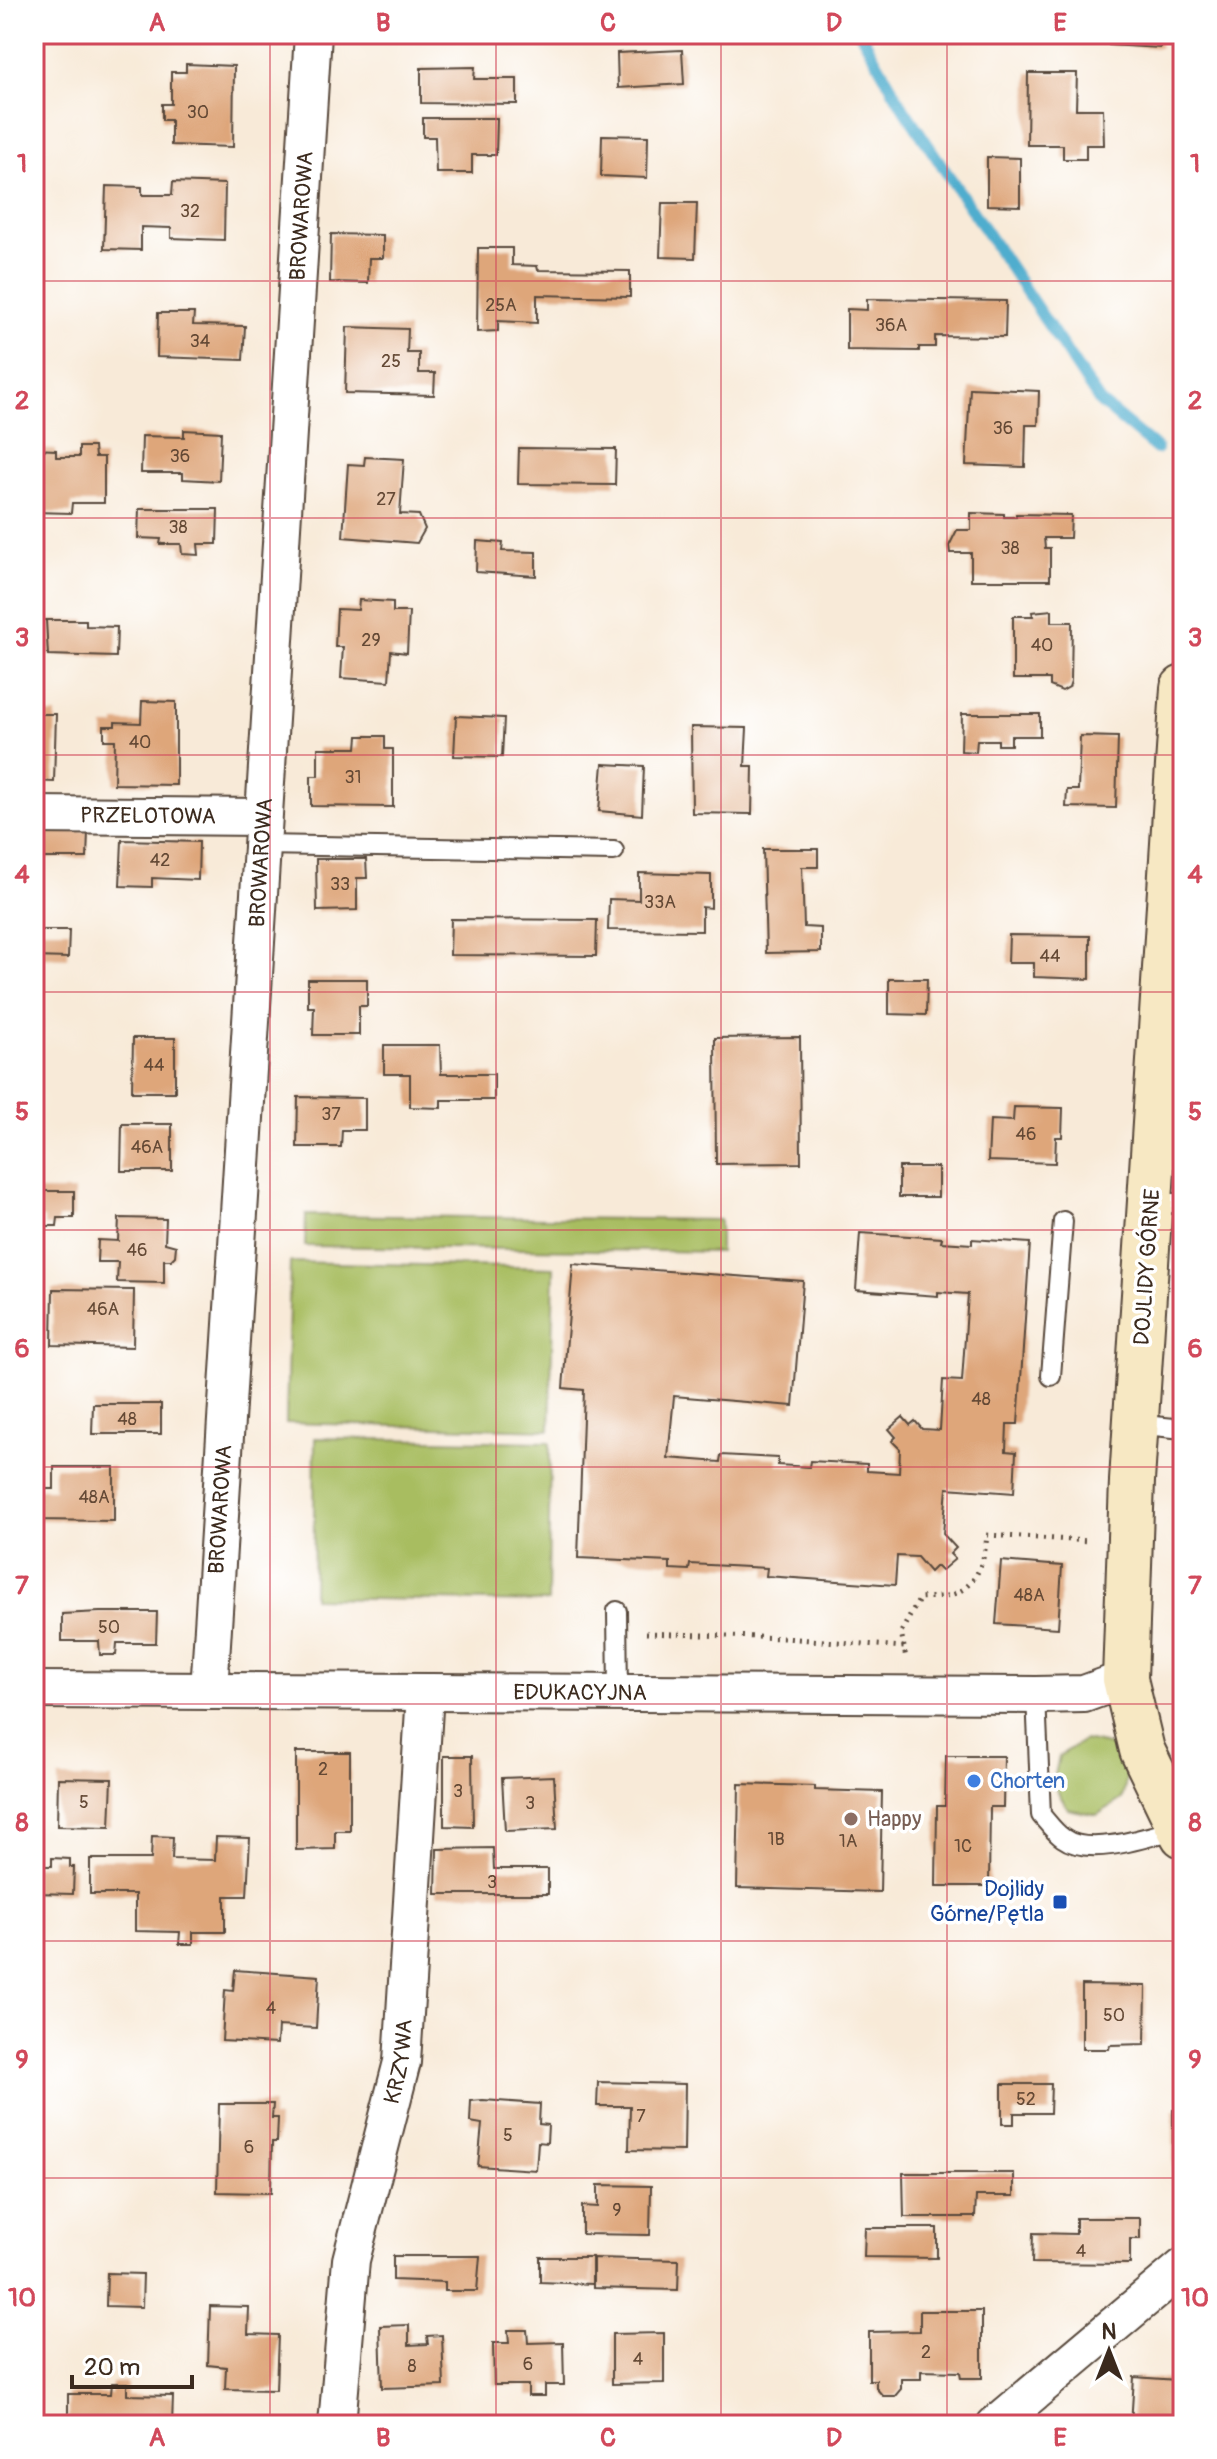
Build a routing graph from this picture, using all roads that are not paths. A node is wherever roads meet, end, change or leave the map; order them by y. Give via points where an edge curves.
1 (313, 34) edge
2 (1183, 688) edge
3 (34, 815) edge
4 (262, 831) junction
5 (614, 851) dead end
6 (1167, 1203) edge
7 (1063, 1221) dead end
8 (1051, 1376) dead end
9 (1136, 1424) junction
10 (1183, 1429) edge
11 (617, 1611) dead end
12 (1125, 1679) junction
13 (34, 1690) edge
14 (209, 1691) junction
15 (425, 1693) junction
16 (618, 1693) junction
17 (1036, 1695) junction
18 (1181, 1831) edge
19 (1183, 2267) edge
20 (337, 2425) edge
21 (995, 2425) edge

1 - 4 street, BROWAROWA
2 - 6 street, DOJLIDY GÓRNE
3 - 4 street, PRZELOTOWA
4 - 5 lane
4 - 14 street, BROWAROWA
6 - 9 street, DOJLIDY GÓRNE
7 - 8 lane
9 - 10 lane
9 - 12 street, DOJLIDY GÓRNE
11 - 16 lane
12 - 17 street, EDUKACYJNA via 1084,1694
12 - 18 street, DOJLIDY GÓRNE via 1142,1750
13 - 14 street, EDUKACYJNA
14 - 15 street, EDUKACYJNA
15 - 16 street, EDUKACYJNA
15 - 20 street, KRZYWA via 402,2062 351,2260
16 - 17 street, EDUKACYJNA
17 - 18 lane via 1041,1815 1064,1840 1117,1845
19 - 21 street

